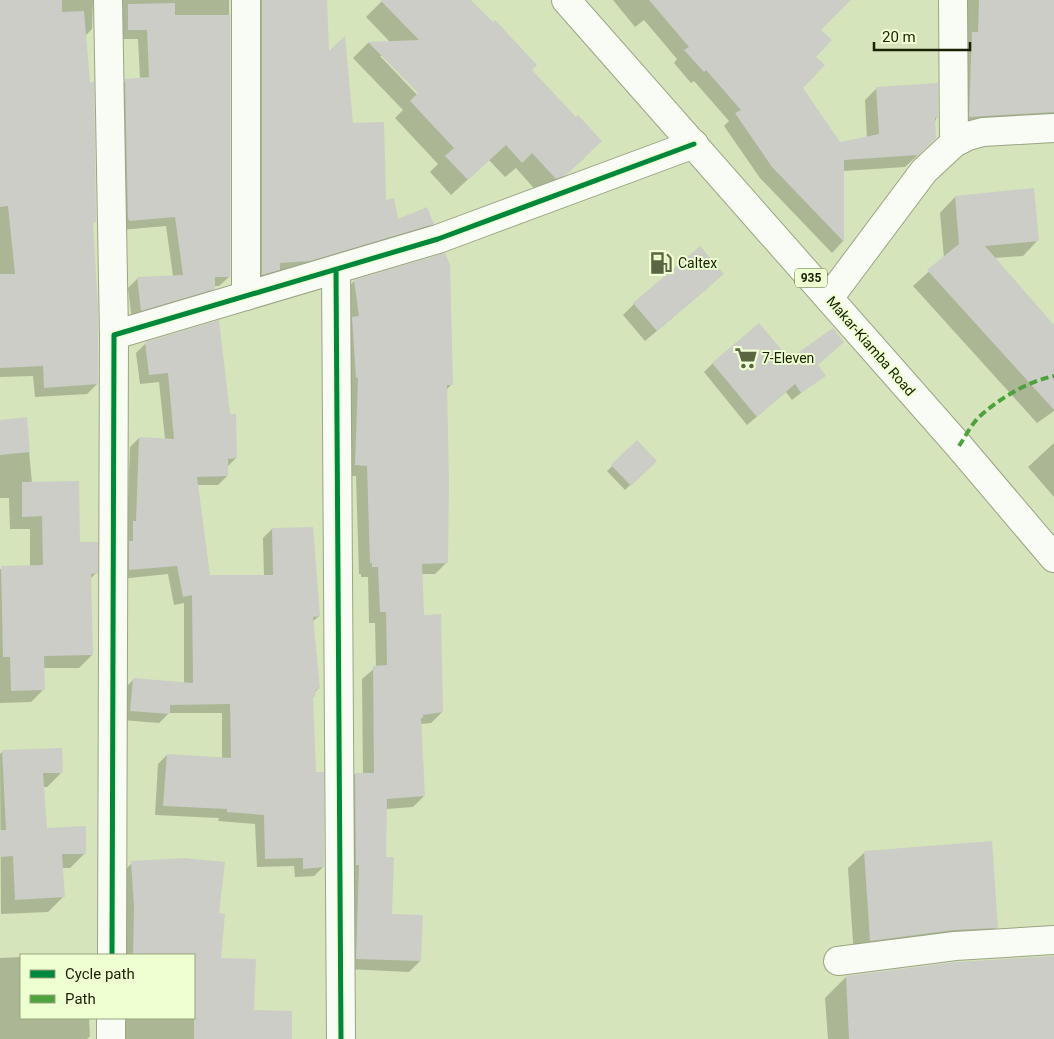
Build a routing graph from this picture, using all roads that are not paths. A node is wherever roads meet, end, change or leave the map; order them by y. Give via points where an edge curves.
1 (108, 0) edge
2 (246, 0) edge
3 (566, 0) edge
4 (953, 0) edge
5 (1054, 128) edge
6 (954, 143) junction
7 (694, 144) junction
8 (336, 270) junction
9 (246, 296) junction
10 (829, 298) junction
11 (114, 335) junction
12 (1054, 558) edge
13 (1054, 940) edge
14 (112, 954) edge
15 (838, 961) dead end
16 (111, 1019) edge
17 (111, 1039) edge
18 (341, 1039) edge

1 - 11 street
2 - 9 street
3 - 7 street, Makar-Kiamba Road / 935
4 - 6 street
5 - 6 street via 983,132
6 - 10 street via 924,171
7 - 8 street via 438,239
7 - 10 street, Makar-Kiamba Road / 935
8 - 9 street
8 - 18 street
9 - 11 street
10 - 12 street, Makar-Kiamba Road / 935
11 - 14 street
13 - 15 street via 955,946
16 - 17 street

